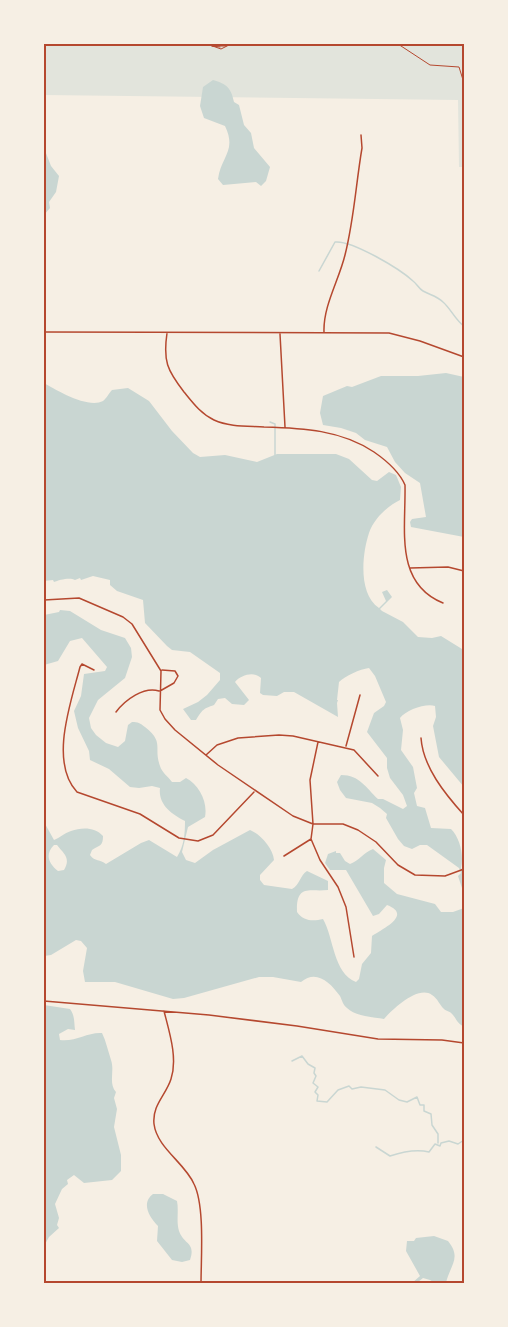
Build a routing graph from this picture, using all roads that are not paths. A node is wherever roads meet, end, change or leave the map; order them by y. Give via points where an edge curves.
1 (362, 135) dead end
2 (44, 332) edge
3 (167, 333) junction
4 (280, 333) junction
5 (324, 333) junction
6 (465, 357) edge
7 (285, 428) junction
8 (409, 568) junction
9 (465, 572) edge
10 (44, 600) edge
11 (443, 603) dead end
12 (94, 670) dead end
13 (161, 671) junction
14 (160, 691) junction
15 (360, 695) dead end
16 (116, 712) dead end
17 (421, 738) dead end
18 (318, 742) junction
19 (346, 747) junction
20 (206, 756) junction
21 (378, 776) dead end
22 (255, 791) junction
23 (465, 815) edge
24 (312, 824) junction
25 (311, 839) junction
26 (284, 856) dead end
27 (464, 869) edge
28 (354, 957) dead end
29 (44, 1001) edge
30 (164, 1010) junction
31 (465, 1043) edge
32 (201, 1284) edge

1 - 5 street via 349,236
2 - 3 street
3 - 4 street
3 - 7 street via 166,363 171,375 203,414 224,423
4 - 5 street
4 - 7 street
5 - 6 street via 389,333
7 - 8 street via 344,436 365,446 401,475 405,485
8 - 9 street via 448,567
8 - 11 street via 424,591
10 - 13 street via 79,598 123,617 132,624
12 - 22 street via 82,664 80,667 67,721 63,758 66,778 77,792 140,814 185,839 198,841 213,835
13 - 14 street
13 - 14 street via 178,676
14 - 16 street via 143,691
14 - 20 street via 160,710 165,719
15 - 19 street
17 - 23 street via 436,779
18 - 19 street
18 - 20 street via 293,736 250,736 226,741
18 - 24 street via 310,780
19 - 21 street
20 - 22 street
22 - 24 street
24 - 25 street
24 - 27 street via 343,824 358,830 415,875 434,877
25 - 26 street
25 - 28 street via 342,896
29 - 30 street
30 - 31 street via 378,1039
30 - 32 street via 173,1070 157,1102 153,1122 158,1136 189,1175 199,1196

